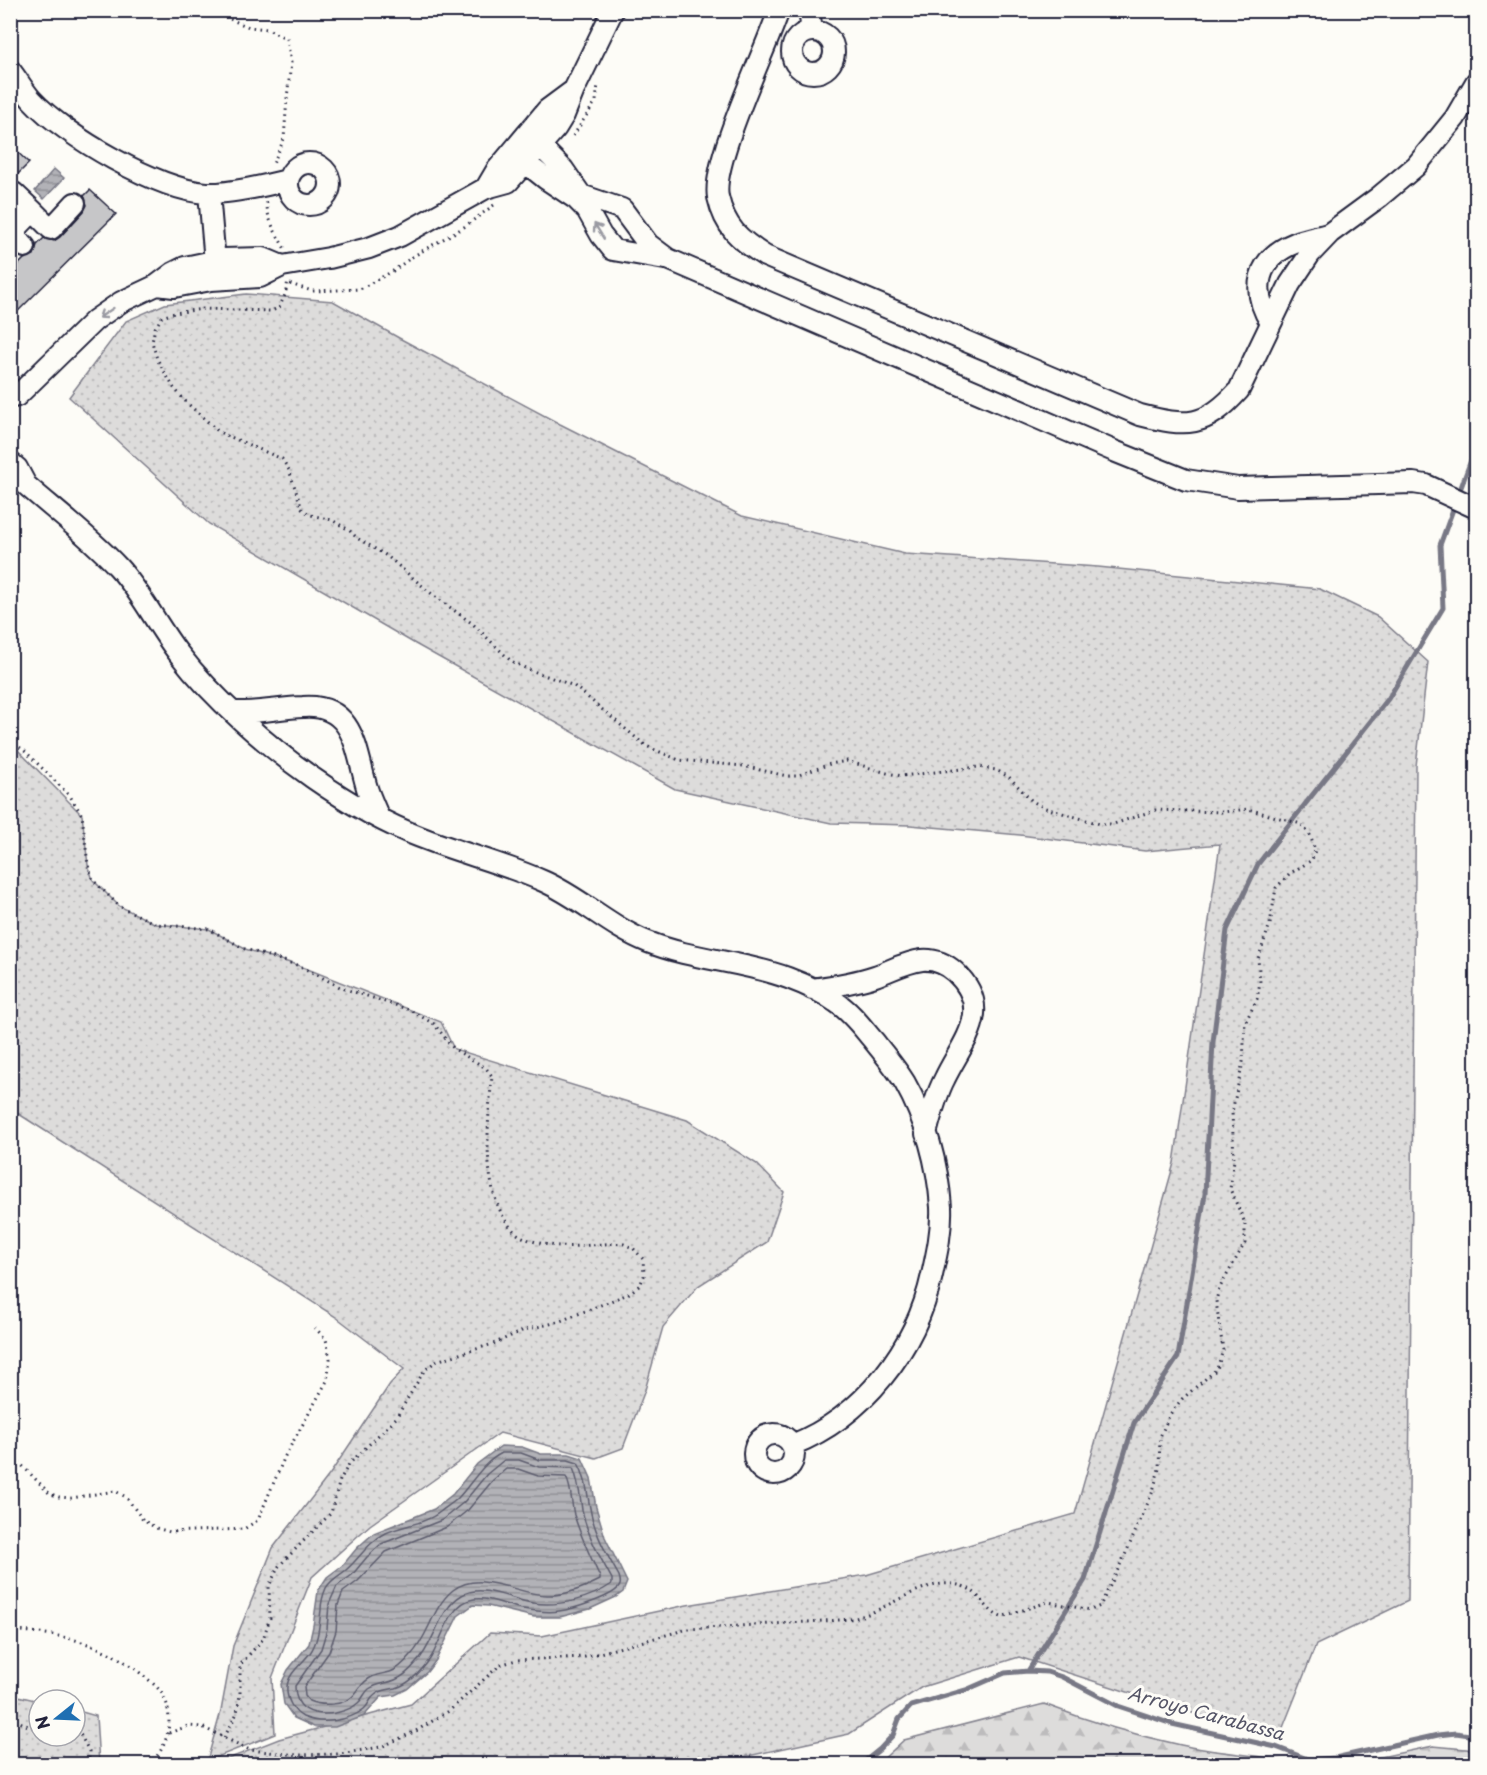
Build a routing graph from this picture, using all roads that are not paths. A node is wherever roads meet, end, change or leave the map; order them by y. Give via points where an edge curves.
1 (614, 10) edge
2 (779, 10) edge
3 (809, 10) edge
4 (812, 31) dead end
5 (10, 70) edge
6 (1476, 82) edge
7 (20, 94) edge
8 (533, 140) junction
9 (519, 157) junction
10 (288, 180) dead end
11 (14, 193) dead end
12 (209, 193) junction
13 (75, 203) dead end
14 (33, 211) junction
15 (1330, 233) junction
16 (16, 238) edge
17 (668, 259) junction
18 (215, 270) junction
19 (1271, 323) junction
20 (13, 401) edge
21 (10, 462) edge
22 (18, 482) edge
23 (1476, 508) edge
24 (234, 712) junction
25 (379, 818) junction
26 (812, 989) junction
27 (926, 1134) junction
28 (792, 1444) dead end

1 - 8 street via 574,90 547,110
2 - 19 street via 729,139 720,169 718,195 725,218 739,239 765,256 1140,415 1170,423 1203,420 1226,404 1239,390
3 - 4 street
5 - 7 street
6 - 15 street via 1455,118 1416,166
7 - 12 street via 67,131 114,159 178,186
8 - 9 street
8 - 17 street via 563,169 581,195 622,209 648,244
17 -> 9 street via 613,250 576,199
9 - 18 street via 508,182 486,188 369,248 286,266 263,258
10 - 12 street
11 - 14 street
12 - 18 street
13 - 14 street via 51,229
14 - 16 street
15 - 19 street via 1296,274
15 - 19 street via 1296,243 1268,260 1259,278 1258,295
17 - 23 street via 1186,480 1238,488 1413,483
18 -> 20 street via 185,267 121,302 95,320
21 - 22 street via 17,468
22 - 24 street via 118,567 178,654
24 - 25 street via 312,777
24 - 25 street via 258,713 304,706 334,714 352,733
25 - 26 street via 415,835 547,882 623,931 648,942 756,968
26 - 27 street via 837,1003 887,1057 906,1084
26 - 27 street via 854,983 926,960 952,969 968,985 973,997 972,1026 944,1079
27 - 28 street via 939,1185 938,1250 909,1339 892,1367 848,1412 813,1436

